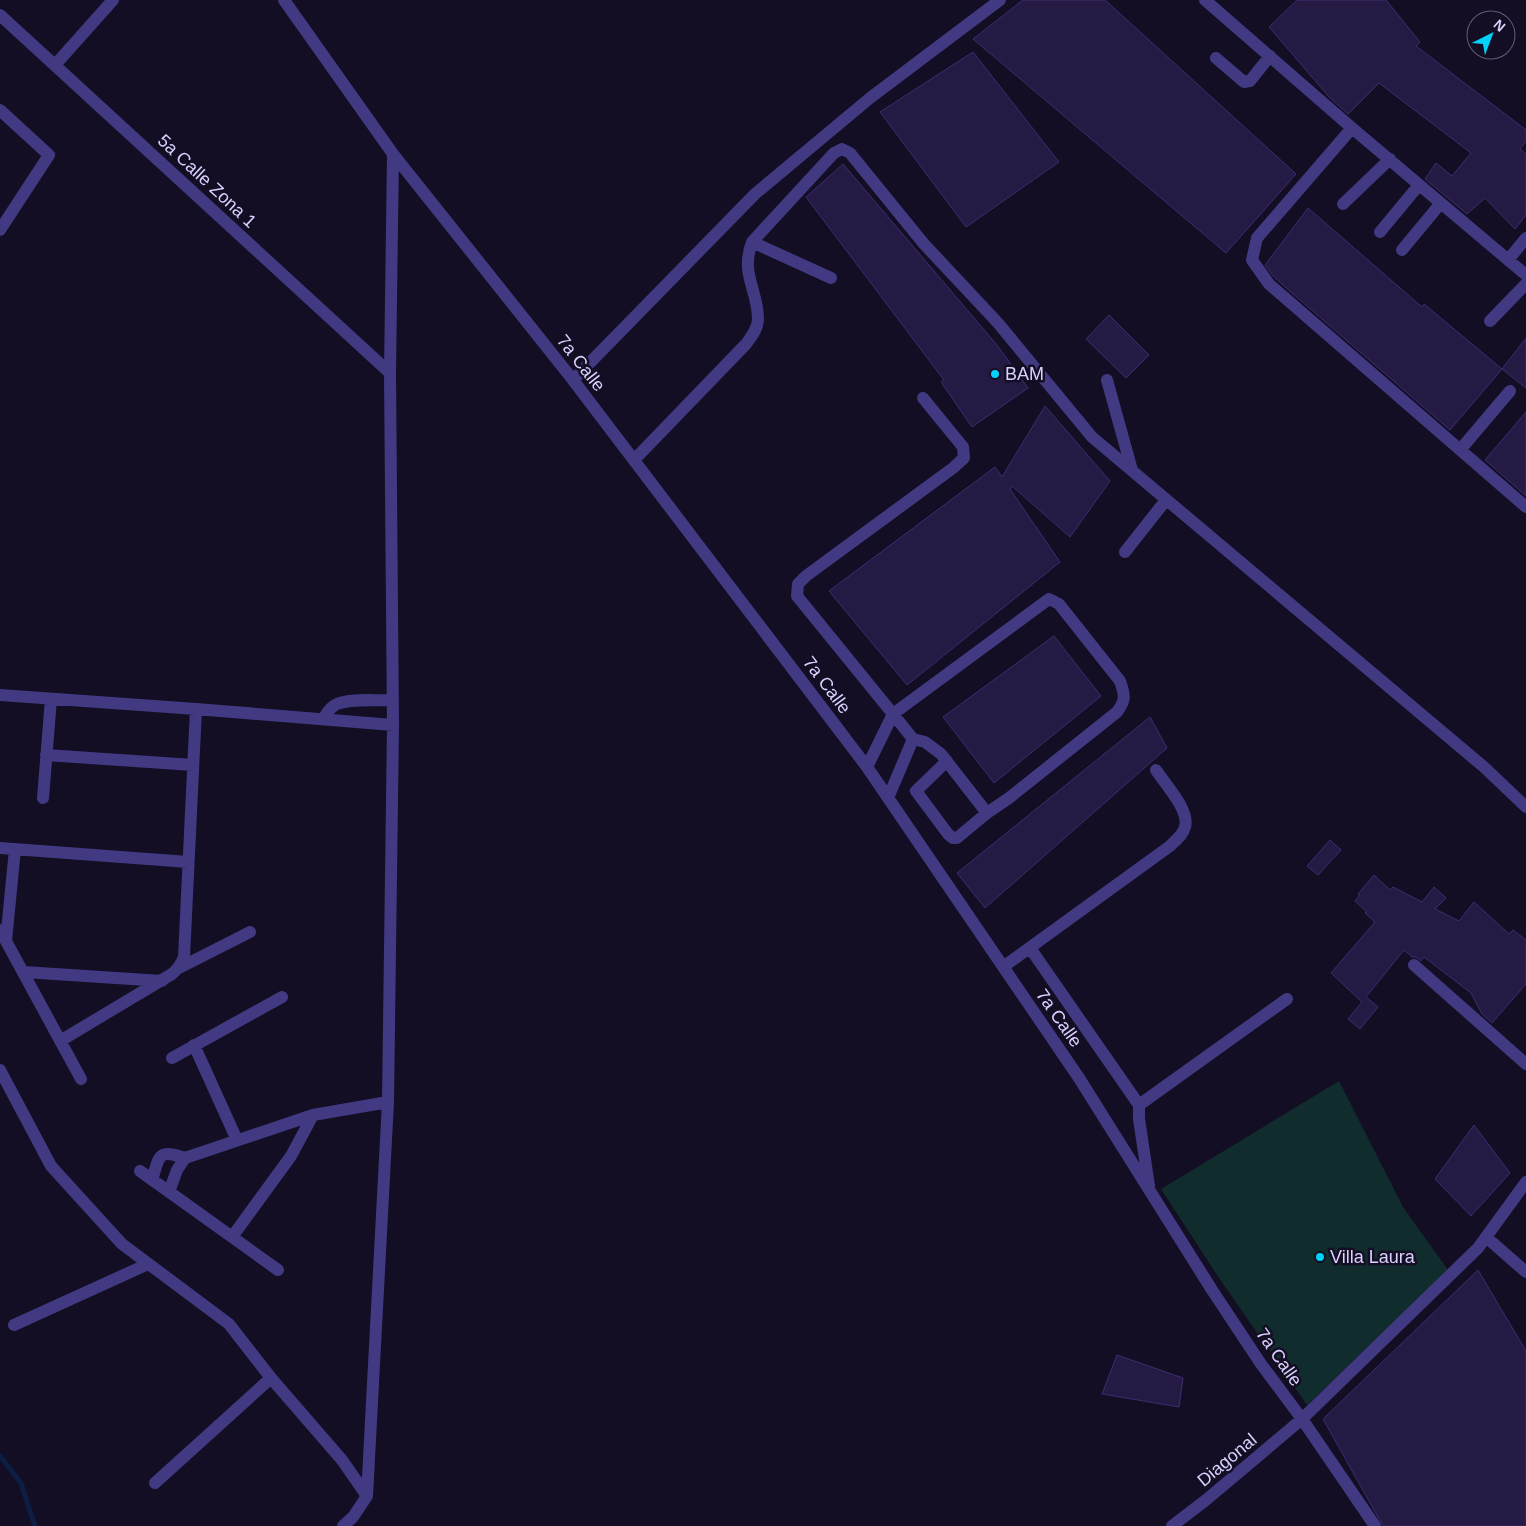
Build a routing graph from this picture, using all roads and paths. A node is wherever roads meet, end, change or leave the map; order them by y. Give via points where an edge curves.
1 (113, 0) edge
2 (284, 0) edge
3 (1000, 0) edge
4 (1205, 0) edge
5 (0, 15) edge
6 (1270, 56) junction
7 (1216, 58) dead end
8 (55, 65) junction
9 (0, 110) edge
10 (1352, 128) junction
11 (393, 154) junction
12 (1390, 159) junction
13 (1419, 185) junction
14 (1441, 203) junction
15 (1343, 204) dead end
16 (0, 230) edge
17 (1380, 232) dead end
18 (1526, 238) edge
19 (752, 242) junction
20 (1402, 250) dead end
21 (1508, 260) junction
22 (1526, 275) edge
23 (831, 278) dead end
24 (1526, 284) edge
25 (1490, 321) dead end
26 (390, 373) junction
27 (572, 380) junction
28 (1107, 380) dead end
29 (1510, 391) dead end
30 (923, 398) dead end
31 (1460, 450) junction
32 (634, 460) junction
33 (1132, 470) junction
34 (1166, 500) junction
35 (1526, 507) edge
36 (1124, 552) dead end
37 (0, 696) edge
38 (50, 698) junction
39 (393, 700) junction
40 (196, 708) junction
41 (894, 714) junction
42 (323, 719) junction
43 (394, 725) junction
44 (913, 739) junction
45 (46, 755) junction
46 (947, 761) junction
47 (193, 765) junction
48 (867, 767) junction
49 (1156, 770) dead end
50 (43, 798) dead end
51 (888, 798) junction
52 (1526, 807) edge
53 (988, 813) junction
54 (0, 848) edge
55 (15, 849) junction
56 (188, 862) junction
57 (250, 932) dead end
58 (3, 936) edge
59 (1030, 948) junction
60 (1414, 965) dead end
61 (1003, 967) junction
62 (179, 968) junction
63 (24, 972) junction
64 (162, 980) junction
65 (282, 997) dead end
66 (1288, 999) dead end
67 (60, 1040) junction
68 (194, 1045) junction
69 (172, 1058) dead end
70 (1526, 1064) edge
71 (0, 1070) edge
72 (81, 1079) dead end
73 (388, 1102) junction
74 (1139, 1104) junction
75 (313, 1115) junction
76 (238, 1140) junction
77 (186, 1158) junction
78 (140, 1171) dead end
79 (152, 1180) junction
80 (1526, 1182) edge
81 (1150, 1191) junction
82 (168, 1192) junction
83 (232, 1237) junction
84 (1486, 1237) junction
85 (148, 1264) junction
86 (278, 1270) dead end
87 (1526, 1272) edge
88 (14, 1325) dead end
89 (271, 1378) junction
90 (1302, 1419) junction
91 (155, 1483) dead end
92 (367, 1496) junction
93 (343, 1526) edge
94 (1172, 1526) edge
95 (1375, 1526) edge

1 - 8 street
2 - 11 street, 7a Calle
3 - 27 street via 870,98 755,194
4 - 6 street
5 - 8 street, 5a Calle Zona 1
6 - 7 street via 1250,81 1244,82
6 - 10 street
8 - 26 street, 5a Calle Zona 1
9 - 16 street via 49,155
10 - 12 street
10 - 31 street via 1258,238 1252,260 1268,284
11 - 26 street
11 - 27 street, 7a Calle
12 - 13 street
12 - 15 street
13 - 14 street
13 - 17 street
14 - 20 street
14 - 21 street
18 - 21 street
19 - 23 street
19 - 32 street via 748,268 758,321 755,332
19 - 33 street via 834,153 842,149 850,152 924,244 998,323 1092,437
21 - 22 street
24 - 25 street
26 - 39 street
27 - 32 street, 7a Calle
28 - 33 street
29 - 31 street
30 - 41 street via 963,447 964,458 798,584 797,596
31 - 35 street
32 - 48 street, 7a Calle
33 - 34 street
34 - 36 street
34 - 52 street via 1484,767
37 - 38 street
38 - 40 street
38 - 45 street
39 - 42 street via 337,704
39 - 43 street
40 - 42 street
40 - 47 street
41 - 44 street
41 - 48 street
41 - 53 street via 1041,604 1049,599 1059,604 1120,681 1123,704
42 - 43 street
43 - 73 street
44 - 46 street via 925,742
44 - 51 street
45 - 47 street
45 - 50 street
46 - 53 street
46 - 53 street via 916,791 948,834 957,838
47 - 56 street
48 - 51 street, 7a Calle
49 - 59 street via 1182,807 1185,826 1180,836
51 - 61 street, 7a Calle
54 - 55 street
55 - 56 street
55 - 58 street
56 - 62 street via 184,957
57 - 62 street
58 - 63 street
59 - 61 street
59 - 74 street
60 - 70 street
61 - 81 street, 7a Calle via 1079,1078
62 - 64 street
63 - 64 street
63 - 67 street
64 - 67 street
65 - 68 street
66 - 74 street
67 - 72 street
68 - 69 street
68 - 76 street
71 - 85 street via 51,1166 122,1244
73 - 75 street
73 - 92 street
74 - 81 street
75 - 76 street
75 - 83 street via 291,1156
76 - 77 street
77 - 79 street via 162,1155
77 - 82 street
78 - 79 street
79 - 82 street
80 - 84 street, Diagonal
81 - 90 street, 7a Calle via 1261,1364
82 - 83 street
83 - 86 street
84 - 87 street
84 - 90 street, Diagonal
85 - 88 street
85 - 89 street via 229,1324
89 - 91 street
89 - 92 street via 342,1460
90 - 94 street, Diagonal
90 - 95 street, 7a Calle
92 - 93 street

